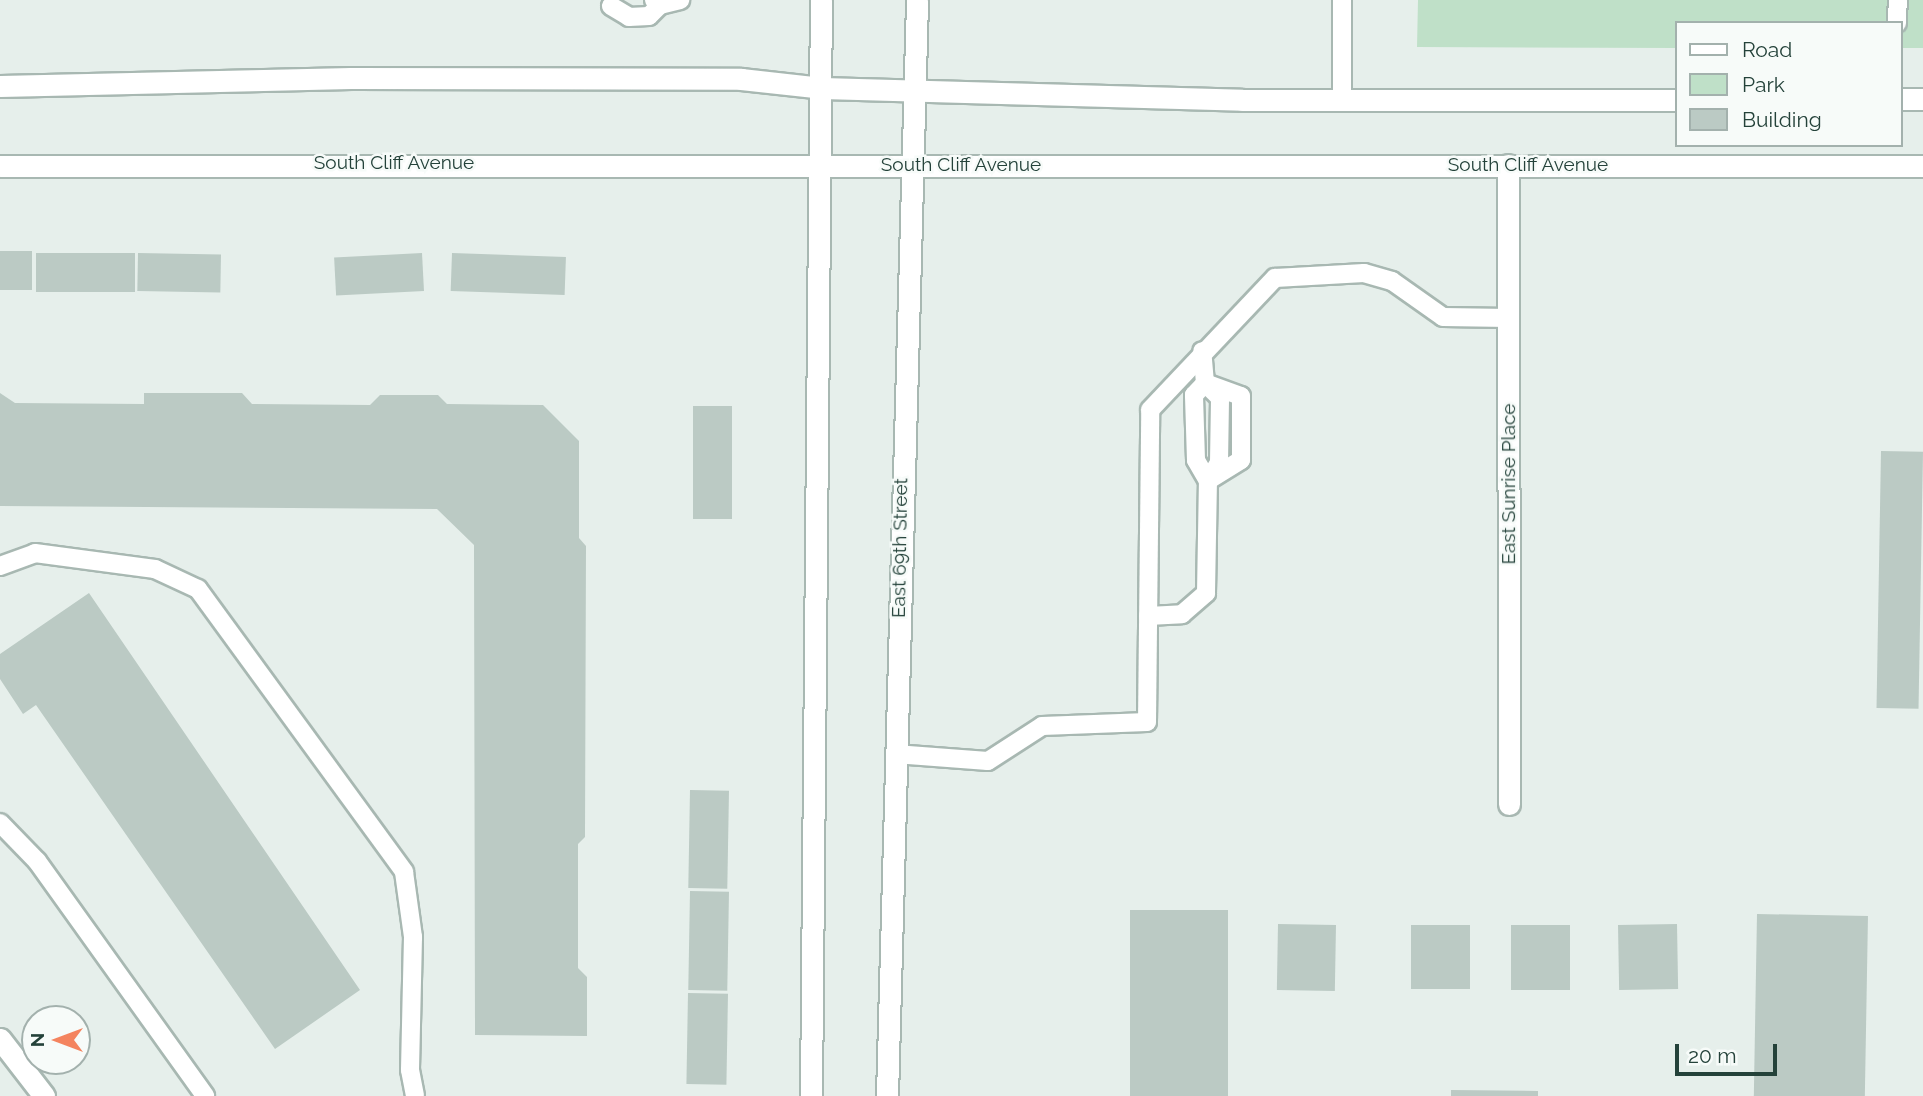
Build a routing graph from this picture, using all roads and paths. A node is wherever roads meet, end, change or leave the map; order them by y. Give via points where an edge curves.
1 (680, 0) edge
2 (821, 0) edge
3 (917, 0) edge
4 (1342, 0) edge
5 (1898, 0) edge
6 (609, 2) edge
7 (657, 3) edge
8 (1898, 21) edge
9 (0, 86) edge
10 (822, 88) junction
11 (912, 91) junction
12 (1902, 99) edge
13 (1923, 99) edge
14 (1674, 100) edge
15 (1342, 101) junction
16 (819, 165) junction
17 (910, 165) junction
18 (1508, 165) junction
19 (0, 166) edge
20 (1923, 166) edge
21 (1509, 318) junction
22 (1202, 351) junction
23 (1205, 383) junction
24 (1208, 481) junction
25 (0, 566) edge
26 (1148, 616) junction
27 (895, 754) junction
28 (1510, 804) dead end
29 (0, 823) edge
30 (0, 1038) edge
31 (44, 1096) edge
32 (205, 1096) edge
33 (415, 1096) edge
34 (811, 1096) edge
35 (887, 1096) edge

1 - 7 lane
2 - 10 main road
3 - 11 main road, East 69th Street
4 - 15 lane
5 - 8 lane
6 - 7 lane via 629,17 649,16
9 - 10 main road via 351,78 713,78
10 - 11 main road
10 - 16 main road
11 - 15 main road
11 - 17 main road, East 69th Street
12 - 13 main road
14 - 15 main road
16 - 17 main road, South Cliff Avenue
16 - 19 main road, South Cliff Avenue
16 - 34 main road
17 - 18 main road, South Cliff Avenue
17 - 27 main road, East 69th Street
18 - 20 main road, South Cliff Avenue
18 - 21 main road, East Sunrise Place
21 - 22 lane via 1443,317 1392,281 1364,274 1275,278
21 - 28 main road, East Sunrise Place
22 - 23 lane
22 - 26 lane via 1150,410
23 - 24 lane via 1195,395 1196,460
23 - 24 lane via 1220,398 1219,463
24 - 26 lane via 1206,593 1182,614
25 - 33 lane via 35,553 155,569 198,589 404,873 413,937 410,1070
26 - 27 lane via 1147,722 1042,726 988,761
27 - 35 main road, East 69th Street
29 - 32 lane via 37,861
30 - 31 main road

